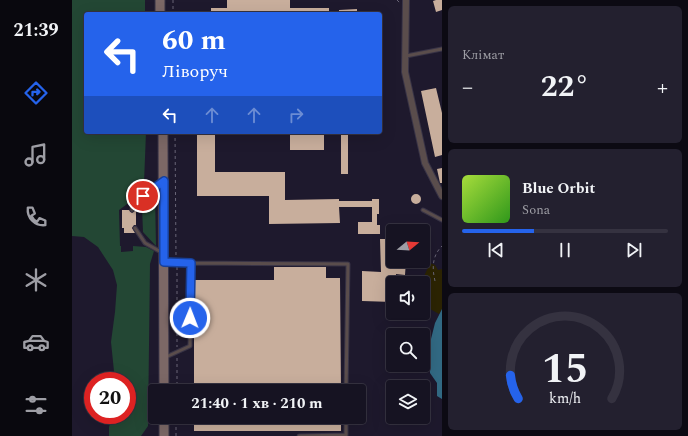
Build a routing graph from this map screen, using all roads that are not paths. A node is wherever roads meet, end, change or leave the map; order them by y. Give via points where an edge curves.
1 (160, 0) edge
2 (406, 0) edge
3 (160, 12) edge
4 (442, 49) edge
5 (406, 56) junction
6 (163, 134) edge
7 (164, 181) junction
8 (442, 196) edge
9 (132, 210) dead end
10 (423, 210) dead end
11 (442, 220) edge
12 (136, 228) dead end
13 (164, 258) junction
14 (191, 263) junction
15 (165, 357) junction
16 (164, 384) edge
17 (346, 384) edge
18 (164, 424) edge
19 (346, 424) edge
20 (163, 435) edge
21 (299, 436) edge

1 - 3 street
2 - 5 street
4 - 5 lane
5 - 8 street via 409,93 425,163
6 - 7 street
7 - 9 lane via 132,203
7 - 13 street
10 - 11 lane
12 - 13 lane via 145,243
13 - 14 lane
13 - 15 street
14 - 15 lane via 190,346
14 - 17 lane via 348,264
15 - 16 street
18 - 20 street
19 - 21 lane via 346,436

